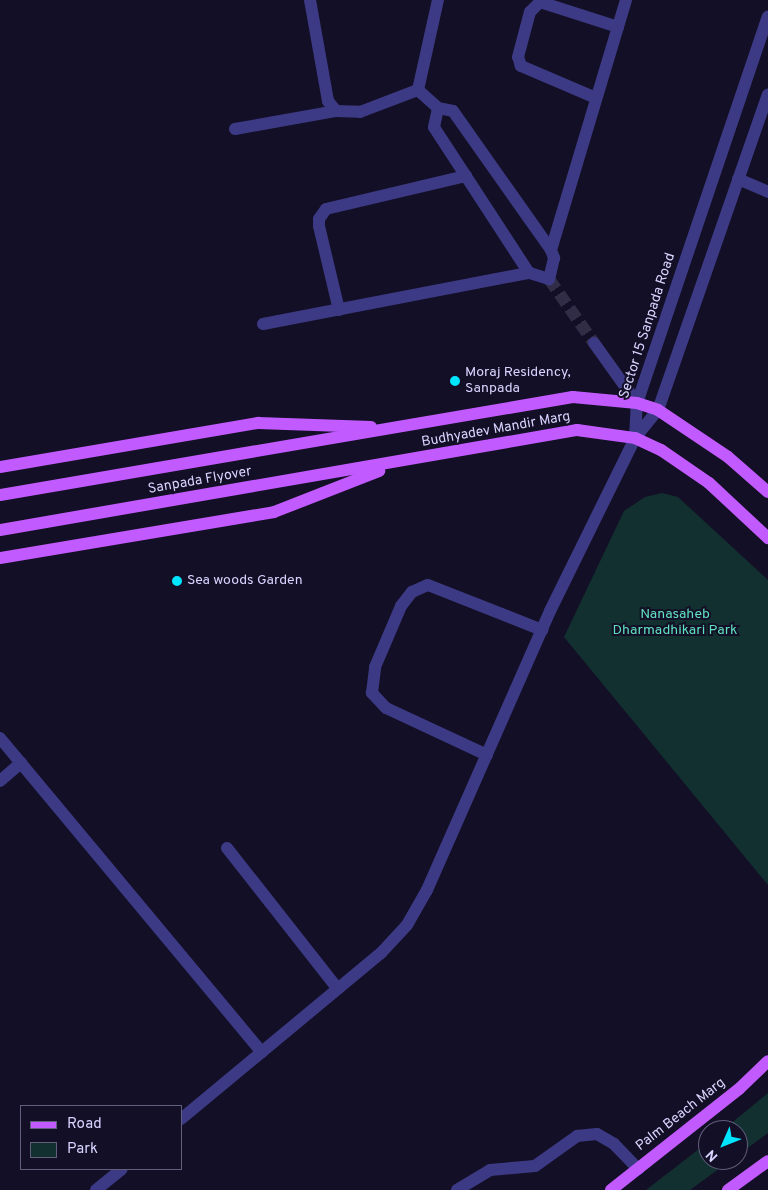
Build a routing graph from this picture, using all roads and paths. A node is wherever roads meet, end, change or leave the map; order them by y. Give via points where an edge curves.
1 (310, 0) edge
2 (438, 0) edge
3 (626, 0) edge
4 (768, 17) edge
5 (618, 27) junction
6 (418, 90) junction
7 (768, 95) edge
8 (596, 98) junction
9 (438, 108) junction
10 (336, 111) junction
11 (235, 129) dead end
12 (466, 176) junction
13 (738, 179) junction
14 (768, 192) edge
15 (551, 250) junction
16 (529, 273) junction
17 (340, 310) junction
18 (263, 324) dead end
19 (594, 344) tunnel mouth
20 (637, 403) junction
21 (658, 410) junction
22 (399, 428) junction
23 (635, 438) junction
24 (404, 461) junction
25 (0, 467) edge
26 (768, 492) edge
27 (0, 496) edge
28 (0, 530) edge
29 (768, 538) edge
30 (0, 558) edge
31 (542, 630) junction
32 (0, 738) edge
33 (487, 755) junction
34 (21, 763) junction
35 (0, 781) edge
36 (227, 848) dead end
37 (338, 989) junction
38 (262, 1052) junction
39 (768, 1061) edge
40 (182, 1118) edge
41 (768, 1161) edge
42 (638, 1169) junction
43 (121, 1170) edge
44 (96, 1190) edge
45 (457, 1190) edge
46 (611, 1190) edge
47 (728, 1190) edge

1 - 10 street via 328,101
2 - 6 street
3 - 5 street
4 - 20 street, Sector 15 Sanpada Road
5 - 8 street
5 - 8 street via 540,2 530,12 518,57 521,66
6 - 9 street
6 - 10 street via 360,112
7 - 13 street
8 - 15 street
9 - 12 street via 434,127
9 - 15 street via 453,110
10 - 11 street
12 - 16 street
12 - 17 street via 333,206 321,214 319,226
13 - 14 street
13 - 21 street
15 - 16 street via 554,258 549,279
16 - 17 street
17 - 18 street
19 - 20 street
20 - 21 main road, Budhyadev Mandir Marg
20 - 22 main road, Budhyadev Mandir Marg via 573,397
20 - 23 street, Sector 15 Sanpada Road
21 - 23 street
21 - 26 main road, Budhyadev Mandir Marg via 728,457
22 - 25 main road via 258,423
22 - 27 main road, Sanpada Flyover
23 - 24 main road, Budhyadev Mandir Marg via 577,430
23 - 29 main road, Budhyadev Mandir Marg via 661,450 709,483
23 - 31 street
24 - 28 main road, Sanpada Flyover
24 - 30 main road via 274,512
31 - 33 street
31 - 33 street via 428,585 412,592 401,606 375,667 372,693 386,708
32 - 34 street
33 - 37 street via 428,890 407,925 381,953
34 - 35 street
34 - 38 street
36 - 37 street
37 - 38 street
38 - 40 street
39 - 42 main road, Palm Beach Marg via 739,1089
41 - 47 main road
42 - 45 street via 614,1144 597,1134 577,1136 535,1166 490,1170
42 - 46 main road, Palm Beach Marg
43 - 44 street

